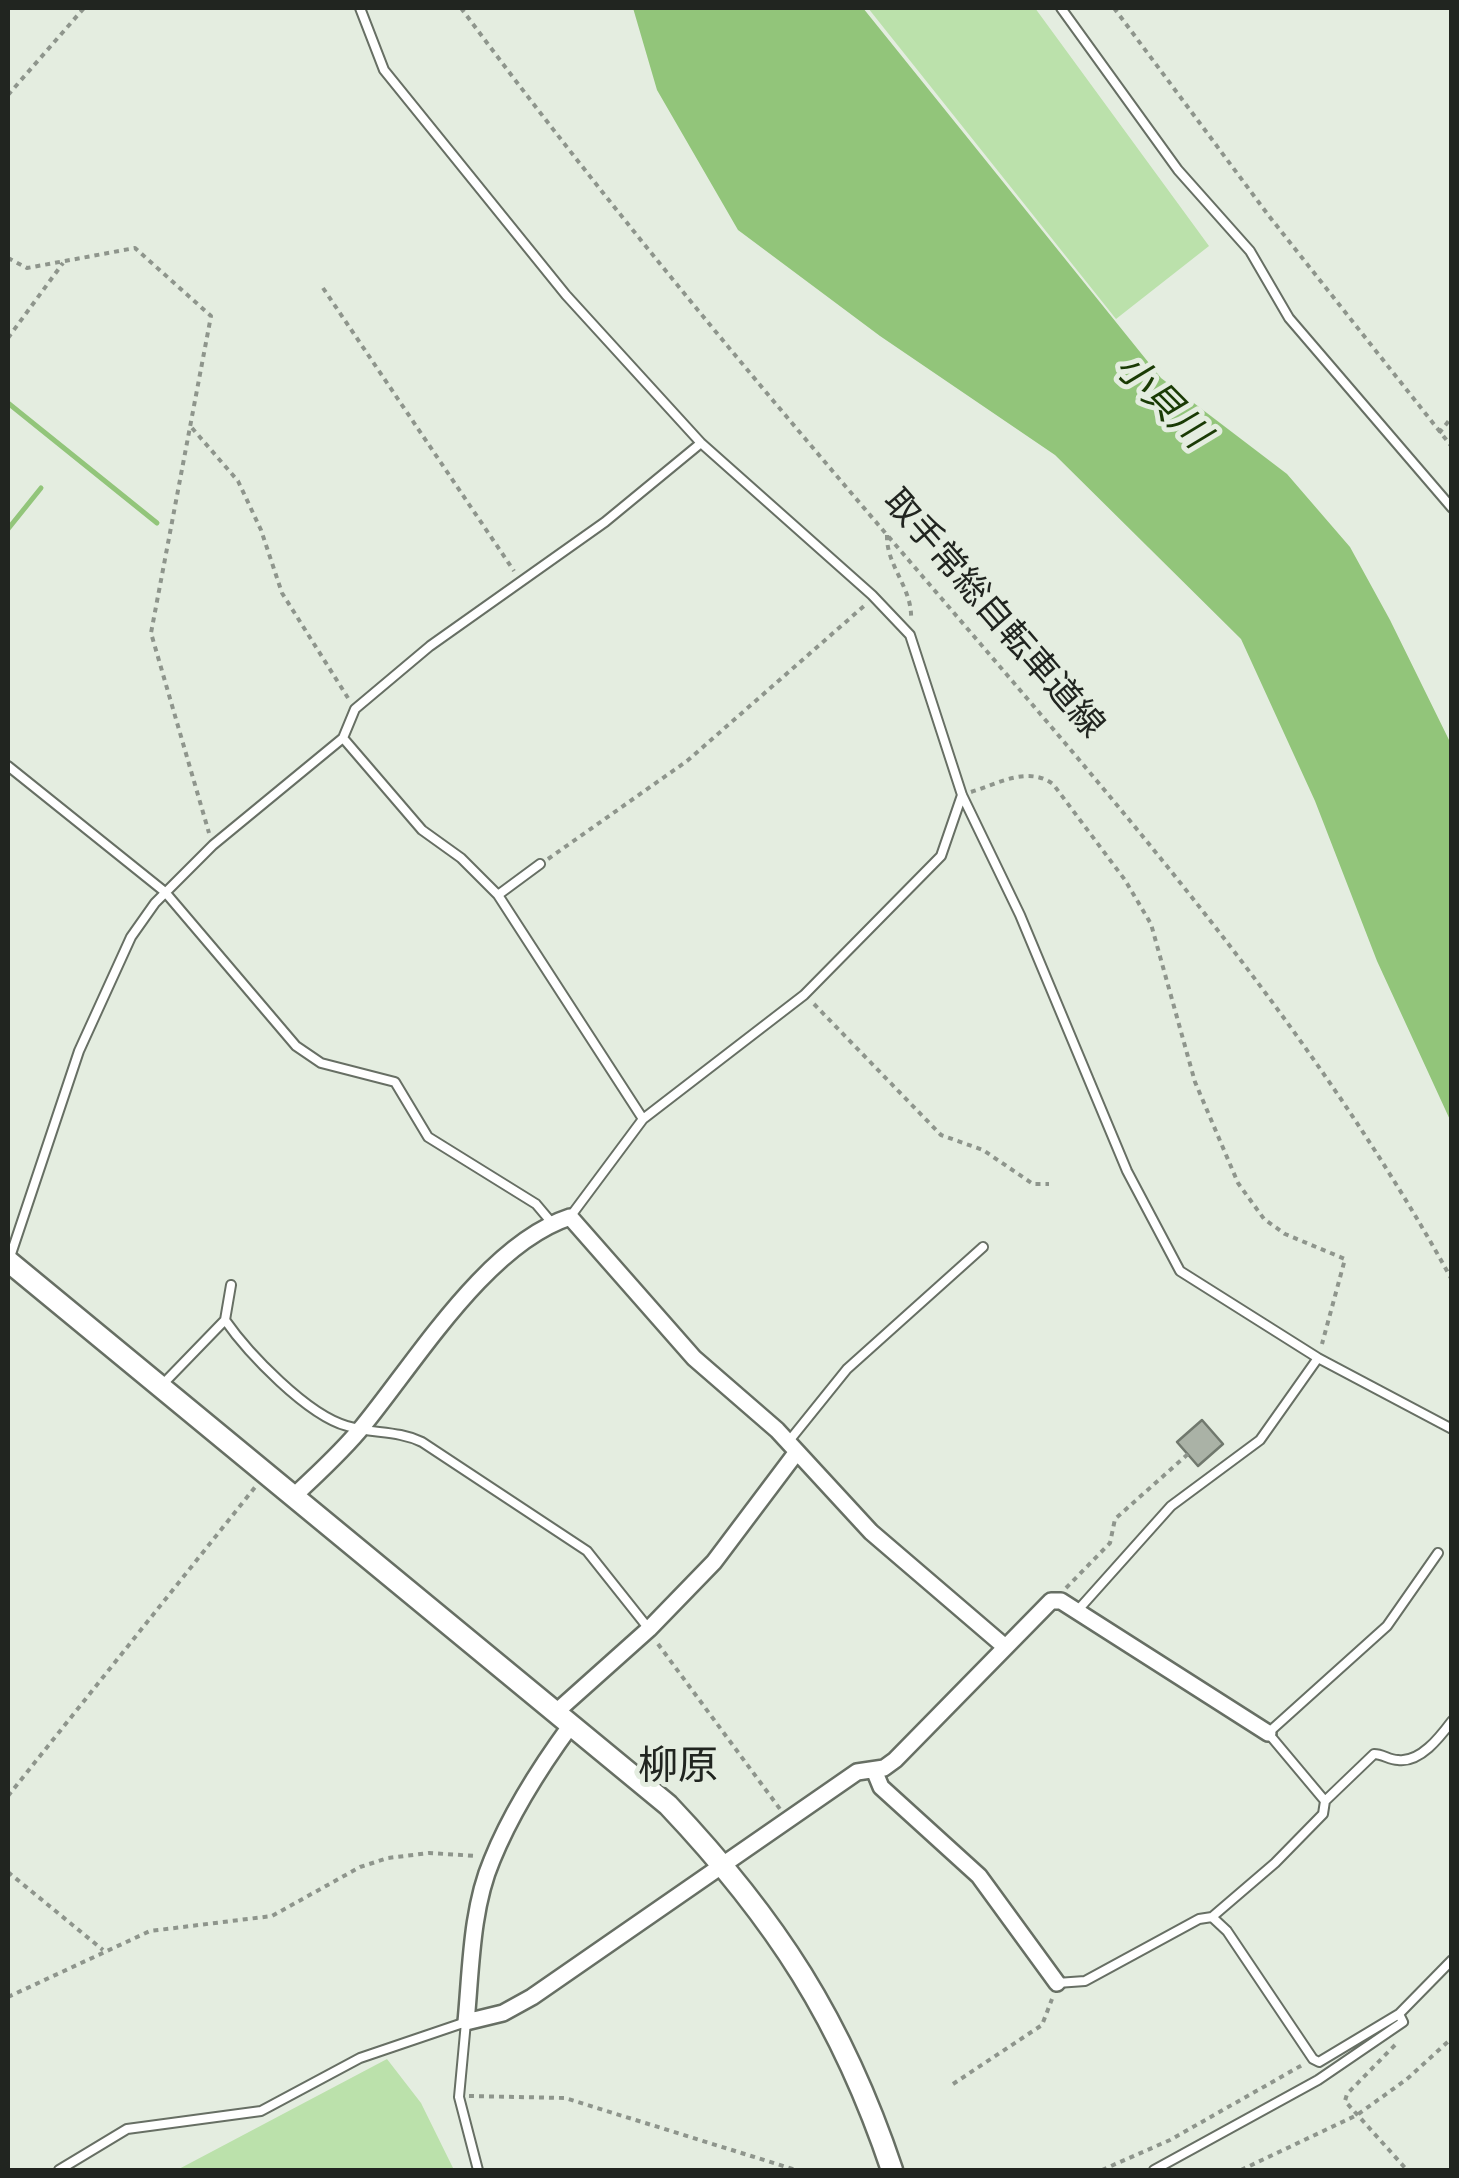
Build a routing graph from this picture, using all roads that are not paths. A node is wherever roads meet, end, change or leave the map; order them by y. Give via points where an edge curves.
1 (360, 8) edge
2 (1061, 8) edge
3 (700, 443) junction
4 (1452, 508) edge
5 (343, 738) junction
6 (8, 766) edge
7 (962, 795) junction
8 (540, 864) road end
9 (165, 892) junction
10 (498, 895) junction
11 (643, 1119) junction
12 (570, 1217) junction
13 (552, 1223) junction
14 (983, 1247) dead end
15 (8, 1262) edge
16 (231, 1285) dead end
17 (225, 1320) junction
18 (1318, 1358) junction
19 (159, 1388) junction
20 (362, 1428) junction
21 (1452, 1430) edge
22 (792, 1447) junction
23 (293, 1498) junction
24 (1438, 1553) dead end
25 (1078, 1611) junction
26 (649, 1629) junction
27 (1004, 1646) junction
28 (563, 1719) junction
29 (1452, 1721) edge
30 (1268, 1732) junction
31 (874, 1770) junction
32 (1325, 1801) junction
33 (726, 1866) junction
34 (1212, 1917) junction
35 (1452, 1960) edge
36 (1057, 1983) joint
37 (1401, 2018) junction
38 (466, 2022) junction
39 (59, 2170) edge
40 (478, 2170) edge
41 (892, 2170) edge
42 (1154, 2170) edge

1 - 3 lane via 384,70 402,94 566,295
2 - 4 lane via 1178,170 1250,251 1289,318
3 - 5 lane via 356,709
3 - 7 lane via 910,635
5 - 9 lane
5 - 10 lane via 422,830
6 - 9 lane
7 - 11 lane via 941,856 804,995
7 - 18 lane via 1020,915 1127,1172 1180,1271
8 - 10 lane
9 - 13 lane via 296,1046 321,1063 395,1082 428,1138 536,1204
9 - 15 lane via 131,937 79,1051
10 - 11 lane
11 - 12 lane
12 - 13 street
12 - 22 street via 694,1358
13 - 20 street via 488,1274
14 - 22 lane via 847,1369
15 - 19 street
16 - 17 lane
17 - 19 lane
17 - 20 lane via 306,1402 341,1424
18 - 21 lane
18 - 25 lane via 1260,1440 1171,1506
19 - 23 street
20 - 23 street
20 - 26 lane via 422,1442 570,1538 605,1570
22 - 26 street via 714,1562
22 - 27 street via 871,1532
23 - 28 street
24 - 30 lane via 1387,1626
25 - 27 street via 1052,1601
25 - 30 street
26 - 28 street
27 - 31 street via 895,1760
28 - 33 street via 668,1806
28 - 38 street via 491,1860
29 - 32 lane via 1410,1758 1374,1754
30 - 32 lane
31 - 33 street via 857,1772
31 - 36 street via 881,1788 979,1876
32 - 34 lane via 1323,1814 1287,1851
33 - 38 street via 532,1997
33 - 41 street via 786,1945 830,2021
34 - 36 lane via 1086,1981
34 - 37 lane via 1313,2059 1320,2062
35 - 37 lane
37 - 42 lane via 1288,2098
38 - 39 lane via 360,2058 261,2111 128,2129
38 - 40 lane via 459,2097

